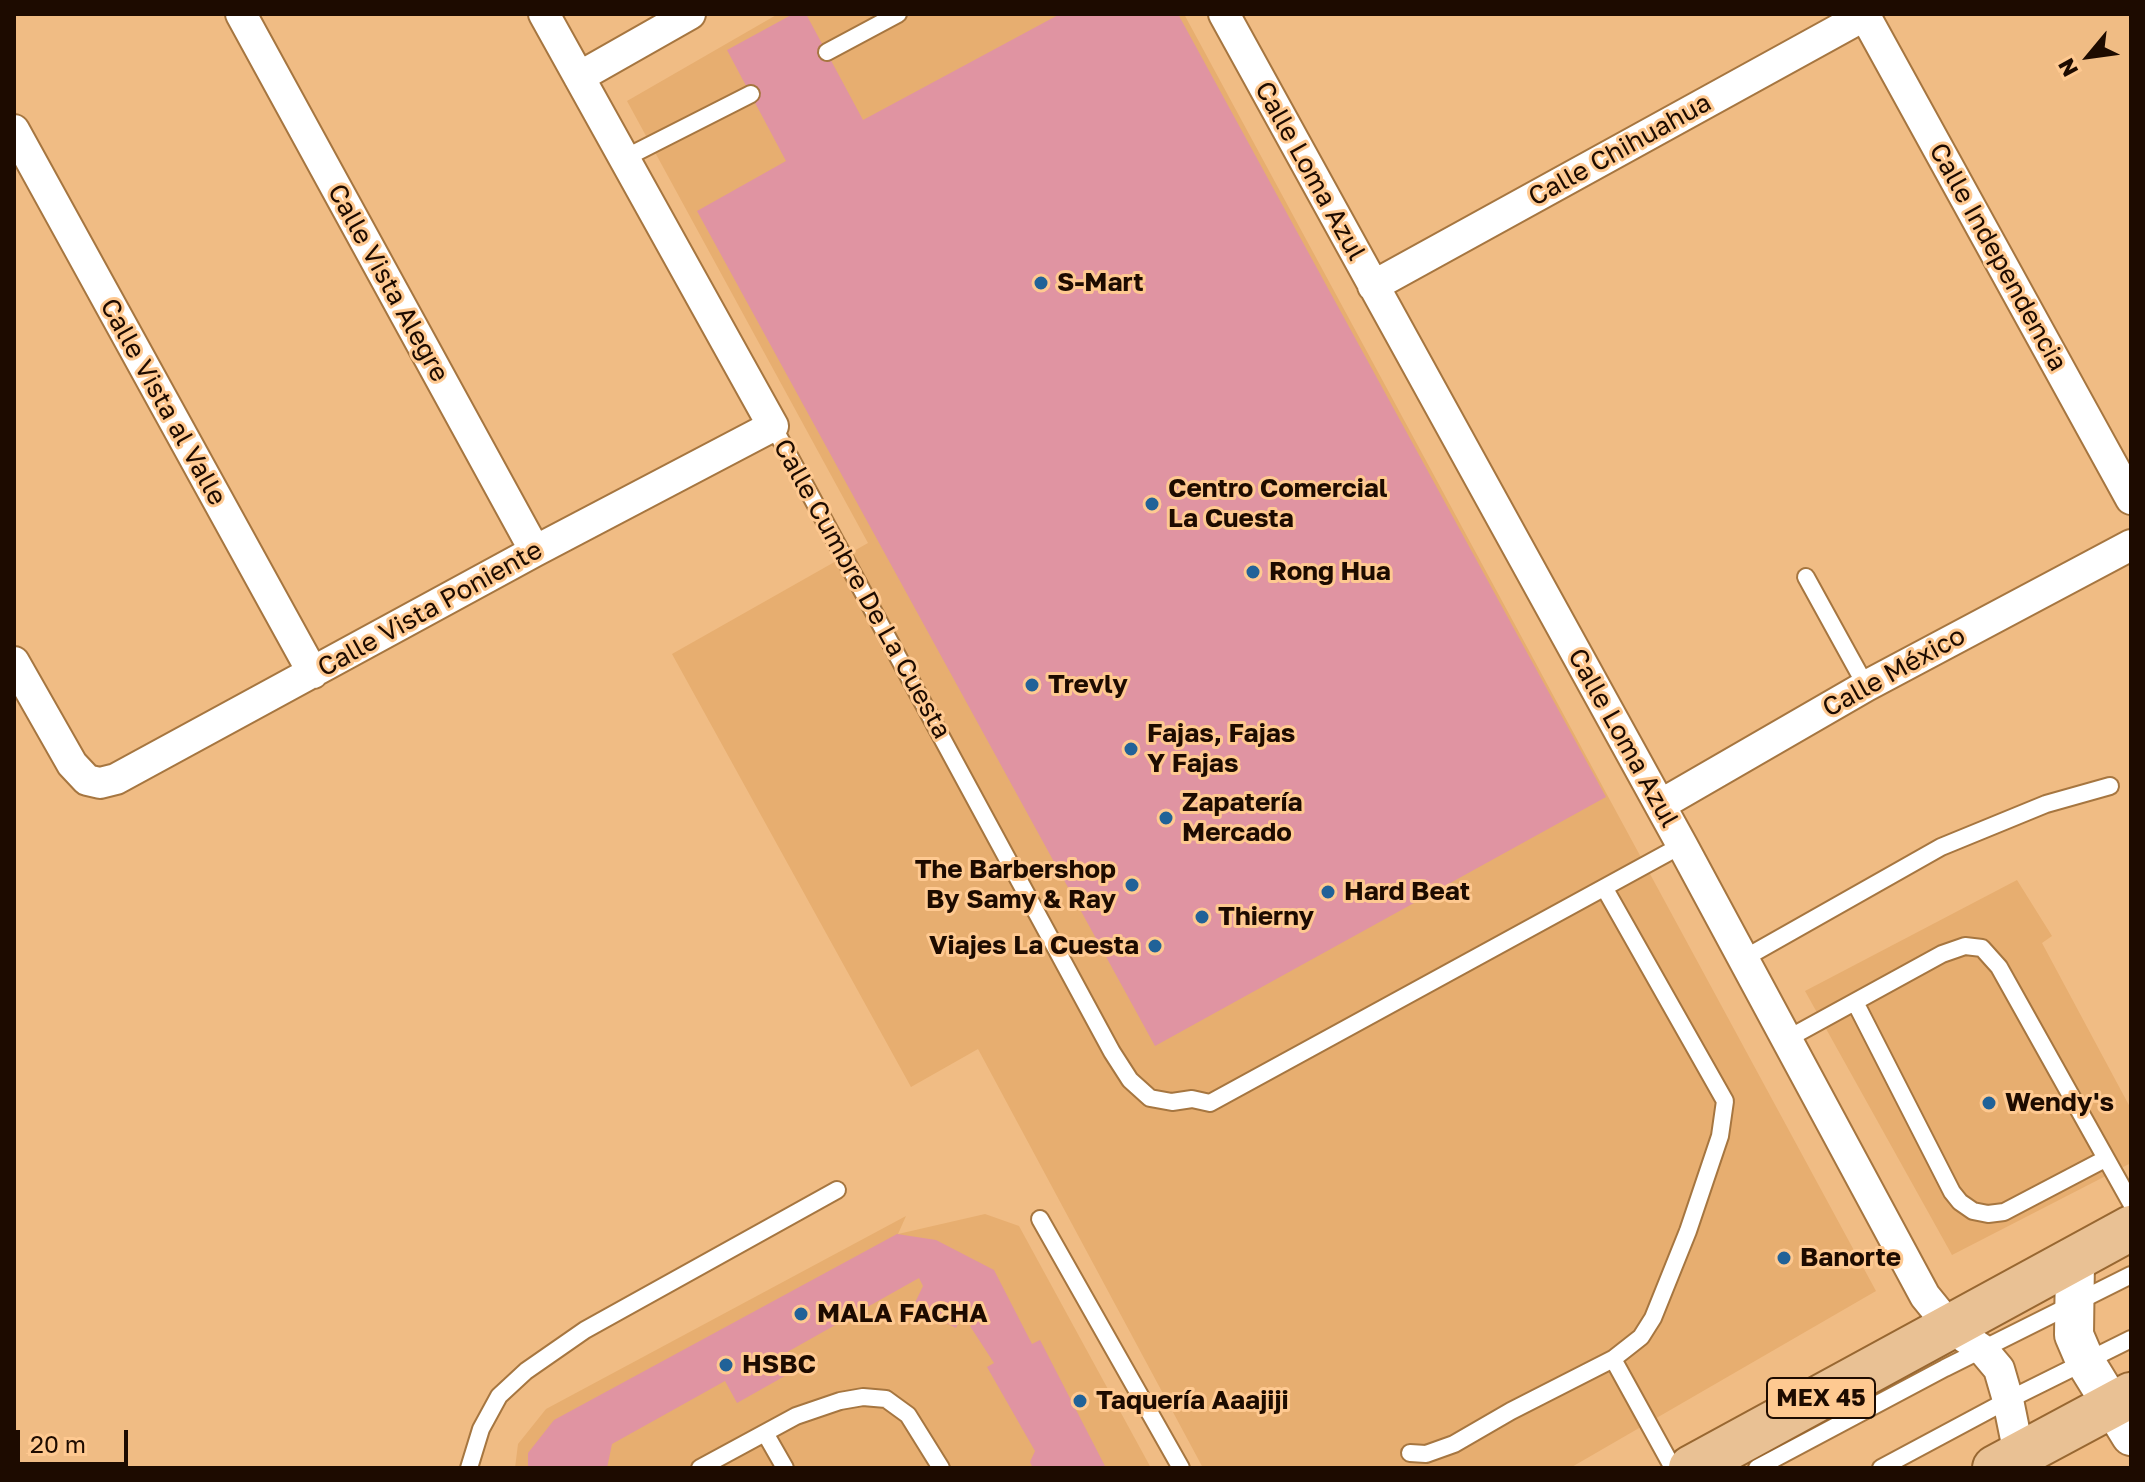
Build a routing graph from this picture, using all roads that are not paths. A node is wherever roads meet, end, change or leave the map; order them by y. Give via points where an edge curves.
1 (241, 14) edge
2 (544, 14) edge
3 (690, 14) edge
4 (898, 14) edge
5 (1224, 14) edge
6 (1865, 14) edge
7 (827, 52) dead end
8 (579, 77) junction
9 (751, 94) dead end
10 (14, 130) edge
11 (623, 159) junction
12 (1373, 286) junction
13 (773, 426) junction
14 (2131, 499) edge
15 (2131, 545) edge
16 (535, 551) junction
17 (1806, 577) dead end
18 (14, 662) edge
19 (313, 673) junction
20 (1866, 686) junction
21 (2110, 786) dead end
22 (1660, 805) junction
23 (1682, 845) junction
24 (1605, 889) junction
25 (1743, 959) junction
26 (1855, 1002) junction
27 (1787, 1039) junction
28 (2105, 1159) junction
29 (837, 1190) dead end
30 (2131, 1203) edge
31 (1040, 1219) dead end
32 (2131, 1228) edge
33 (2075, 1258) junction
34 (2131, 1275) edge
35 (2073, 1306) junction
36 (1967, 1339) junction
37 (2131, 1339) edge
38 (1613, 1359) junction
39 (2086, 1363) junction
40 (2008, 1400) junction
41 (2125, 1412) edge
42 (765, 1433) junction
43 (1410, 1453) dead end
44 (2007, 1461) edge
45 (469, 1468) edge
46 (700, 1468) edge
47 (785, 1468) edge
48 (941, 1468) edge
49 (1181, 1468) edge
50 (1673, 1468) edge
51 (1691, 1468) edge
52 (1757, 1468) edge
53 (1881, 1468) edge

1 - 16 street, Calle Vista Alegre
2 - 8 street, Calle Cumbre De La Cuesta
3 - 8 street
4 - 7 lane
5 - 12 street, Calle Loma Azul
6 - 12 street, Calle Chihuahua
6 - 14 street, Calle Independencia
8 - 11 street, Calle Cumbre De La Cuesta
9 - 11 lane
10 - 19 street, Calle Vista al Valle
11 - 13 street, Calle Cumbre De La Cuesta
12 - 22 street, Calle Loma Azul
13 - 16 street, Calle Vista Poniente
13 - 24 lane, Calle Cumbre De La Cuesta via 1112,1052 1150,1098 1210,1103
15 - 20 street, Calle México
16 - 19 street, Calle Vista Poniente
17 - 20 lane
18 - 19 street, Calle Vista Poniente via 72,764 87,780 100,783
20 - 22 street, Calle México
21 - 25 lane via 2046,804 1941,847
22 - 23 street, Calle Loma Azul
23 - 24 lane
23 - 25 street, Calle Loma Azul
24 - 38 lane via 1725,1101 1688,1231 1653,1318 1641,1337
25 - 27 street, Calle Loma Azul
26 - 27 lane
26 - 28 lane via 1942,954 1965,946 1982,948 1999,967
26 - 28 lane via 1952,1192 1973,1211 2004,1212
27 - 36 street, Calle Loma Azul via 1925,1296
28 - 30 lane
29 - 45 lane via 585,1330 526,1371 499,1396
31 - 49 lane
32 - 33 main road, MEX 45
33 - 35 street
33 - 36 main road, MEX 45
34 - 35 lane
35 - 36 lane
35 - 39 street via 2074,1335
36 - 40 street, Calle Loma Azul via 1999,1369
36 - 51 main road, MEX 45
36 - 52 lane
37 - 39 lane
38 - 43 lane via 1454,1444 1426,1454
38 - 50 lane
39 - 40 lane
39 - 41 street
40 - 44 street, Calle Loma Azul
40 - 53 lane
41 - 44 main road
42 - 46 lane
42 - 47 lane
42 - 48 lane via 840,1401 886,1399 908,1415

